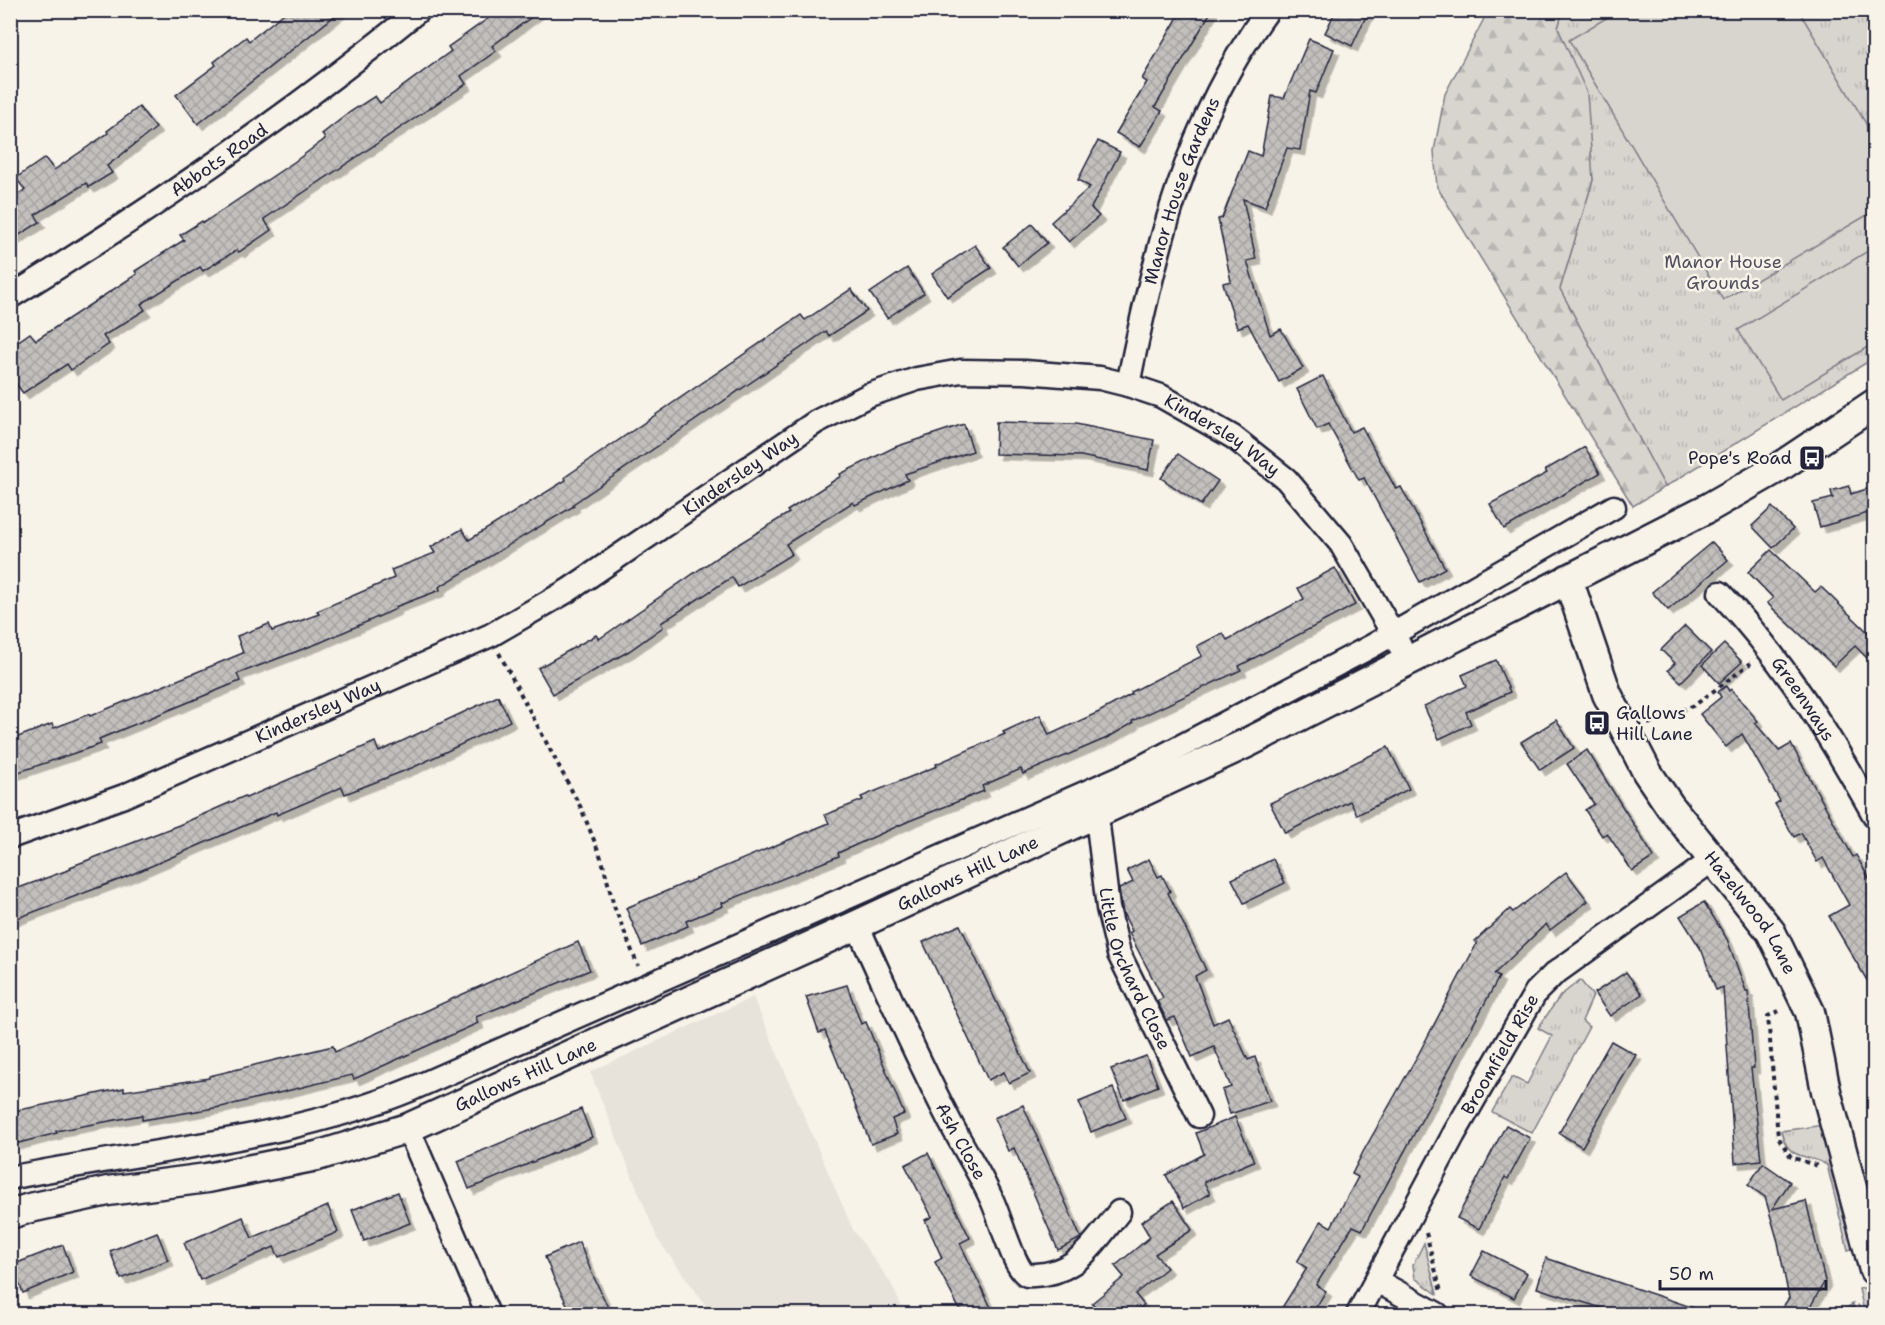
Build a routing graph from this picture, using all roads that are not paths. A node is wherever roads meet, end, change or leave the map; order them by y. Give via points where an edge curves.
1 (419, 10) edge
2 (1268, 10) edge
3 (10, 297) edge
4 (1128, 385) junction
5 (1875, 404) edge
6 (1614, 507) dead end
7 (1568, 579) junction
8 (1720, 593) dead end
9 (1394, 634) junction
10 (1407, 660) junction
11 (1875, 815) edge
12 (1094, 816) junction
13 (10, 837) edge
14 (1714, 859) junction
15 (857, 925) junction
16 (625, 995) junction
17 (639, 1024) junction
18 (1199, 1116) dead end
19 (408, 1128) junction
20 (10, 1178) edge
21 (1119, 1212) dead end
22 (10, 1214) edge
23 (1875, 1270) edge
24 (1377, 1281) junction
25 (1439, 1305) edge
26 (488, 1314) edge
27 (1358, 1314) edge

1 - 3 street, Abbots Road via 351,66 203,174
2 - 4 street, Manor House Gardens via 1209,110 1186,163 1168,214
4 - 9 street, Kindersley Way via 1198,415 1262,457 1286,479 1341,544
4 - 13 street, Kindersley Way via 1100,378 961,371 869,394 816,422 569,590 491,635 124,796
5 - 7 street, Gallows Hill Lane via 1778,468 1708,508
6 - 9 street, Gallows Hill Lane
7 - 10 street, Gallows Hill Lane
7 - 14 street, Hazelwood Lane via 1608,694 1647,772
8 - 11 street, Greenways via 1770,648 1806,698
9 - 10 street, Kindersley Way
9 - 16 street, Gallows Hill Lane via 1122,777
10 - 12 street, Gallows Hill Lane
12 - 15 street, Gallows Hill Lane
12 - 18 street, Little Orchard Close via 1119,954
14 - 23 street, Hazelwood Lane via 1772,932 1810,1012 1826,1091
14 - 24 street, Broomfield Rise via 1540,987 1454,1134
15 - 17 street, Gallows Hill Lane
15 - 21 street, Ash Close via 945,1114 996,1207 1016,1265 1028,1275 1061,1271 1083,1257 1093,1229
16 - 17 street
16 - 20 street, Gallows Hill Lane via 351,1112
17 - 19 street, Gallows Hill Lane
19 - 22 street, Gallows Hill Lane via 317,1156 207,1178 108,1191
19 - 26 street
24 - 25 street
24 - 27 street, Broomfield Rise

